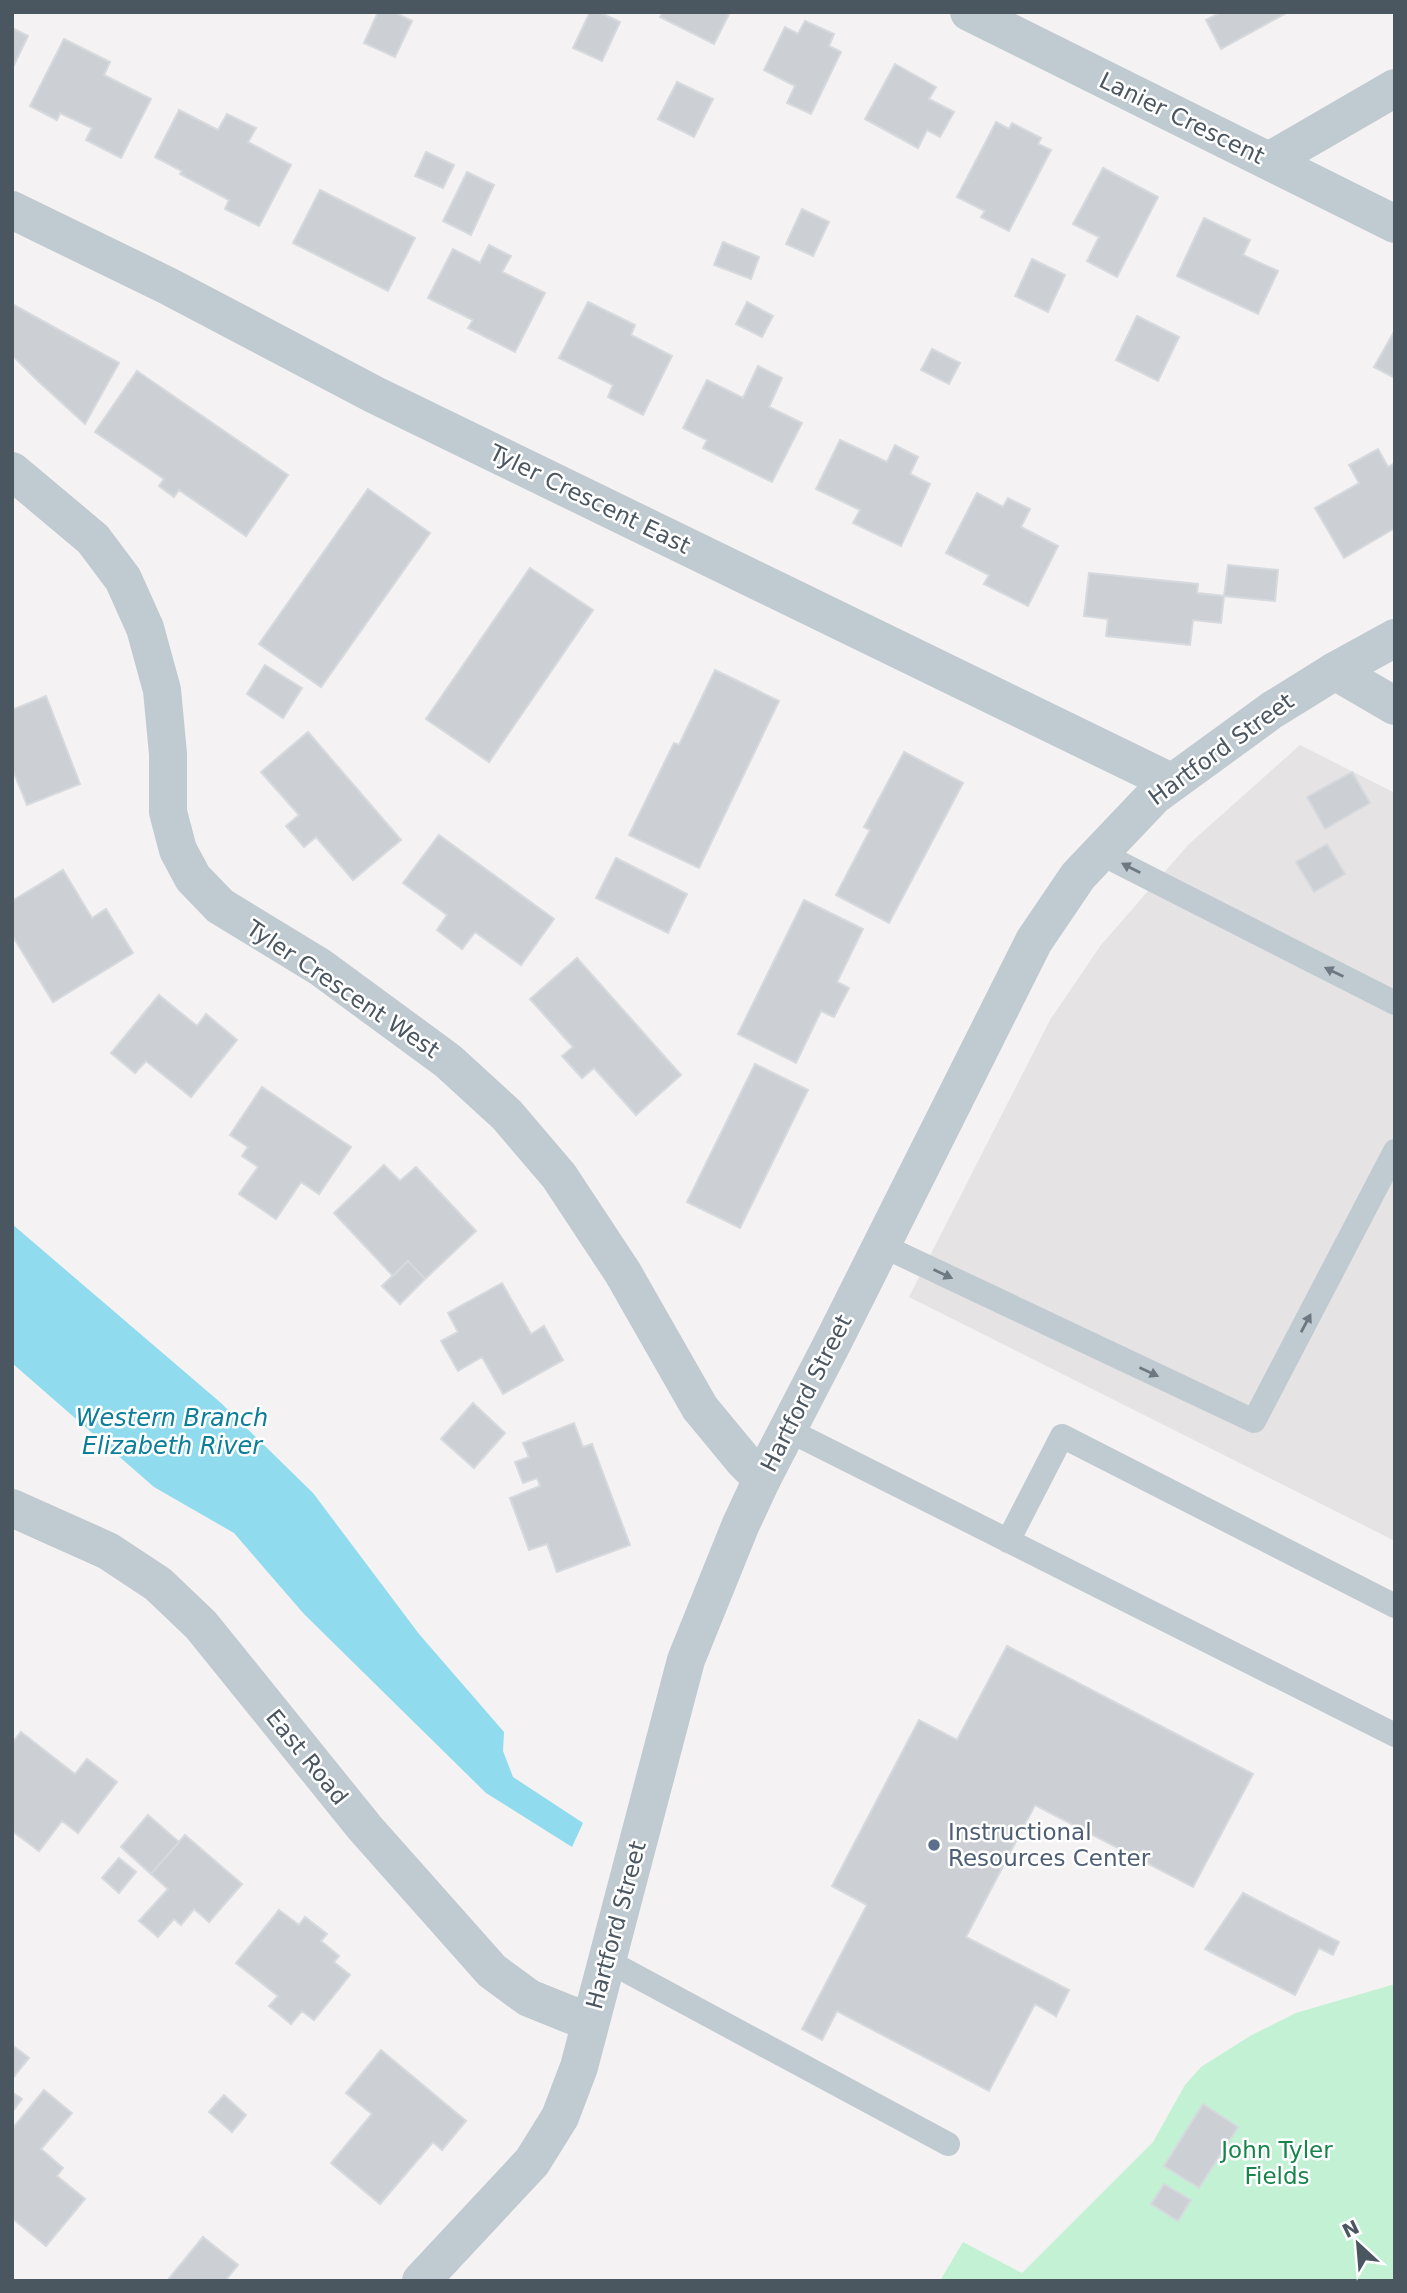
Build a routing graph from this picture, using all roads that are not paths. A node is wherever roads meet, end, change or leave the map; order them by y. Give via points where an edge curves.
1 (969, 12) edge
2 (1395, 88) edge
3 (1269, 161) junction
4 (12, 210) edge
5 (1395, 224) edge
6 (12, 471) edge
7 (1395, 638) edge
8 (1335, 671) junction
9 (1395, 706) edge
10 (1171, 782) junction
11 (1098, 852) junction
12 (1395, 1003) edge
13 (1395, 1151) edge
14 (881, 1245) junction
15 (788, 1430) junction
16 (762, 1479) junction
17 (12, 1507) edge
18 (1008, 1541) junction
19 (1395, 1606) edge
20 (1395, 1735) edge
21 (606, 1960) junction
22 (591, 2019) junction
23 (948, 2144) dead end
24 (421, 2281) edge

1 - 3 street, Lanier Crescent
2 - 3 street
3 - 5 street, Lanier Crescent
4 - 10 street, Tyler Crescent East via 375,395
6 - 16 street, Tyler Crescent West via 93,539 123,579 145,628 162,690 168,812 178,850 193,878 220,906 320,967 448,1060 507,1115 559,1176 623,1273 700,1408
7 - 8 street, Hartford Street
8 - 9 street
8 - 10 street, Hartford Street
10 - 11 street, Hartford Street
12 -> 11 lane
11 - 14 street, Hartford Street via 1034,941
14 -> 13 lane via 1254,1422
14 - 15 street, Hartford Street
15 - 16 street, Hartford Street
15 - 18 lane
16 - 21 street, Hartford Street via 685,1660
17 - 22 street, East Road via 108,1551 158,1584 201,1625 365,1828 492,1971 529,1998
18 - 19 lane via 1062,1436
18 - 20 lane
21 - 22 street, Hartford Street
21 - 23 lane
22 - 24 street, Hartford Street via 560,2117 532,2162

